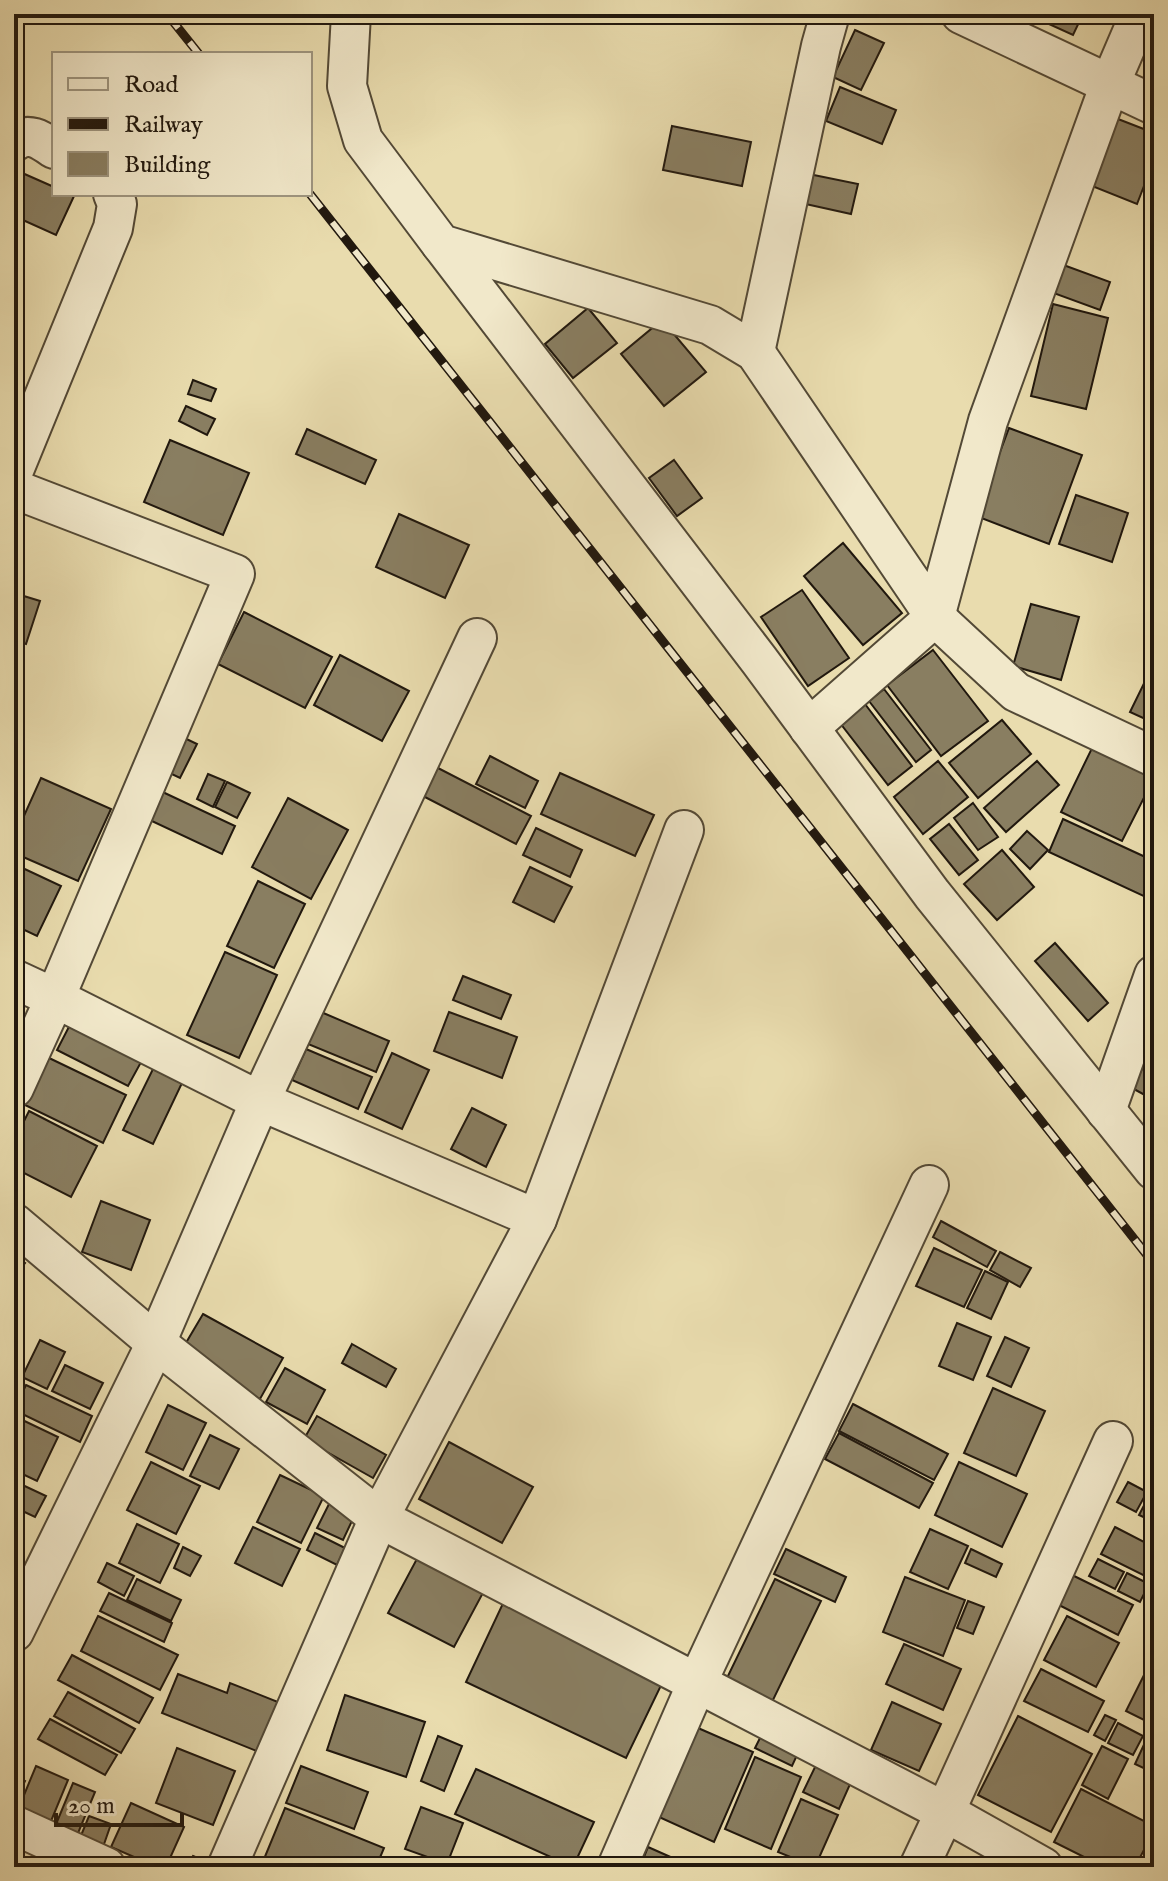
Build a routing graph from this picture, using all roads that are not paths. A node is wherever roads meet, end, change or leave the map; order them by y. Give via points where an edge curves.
1 (351, 14) edge
2 (830, 14) edge
3 (961, 14) edge
4 (1140, 14) edge
5 (1110, 84) junction
6 (1154, 105) edge
7 (14, 142) edge
8 (52, 148) edge
9 (114, 196) edge
10 (441, 244) junction
11 (755, 352) junction
12 (14, 470) edge
13 (14, 489) edge
14 (935, 617) junction
15 (477, 638) dead end
16 (809, 728) junction
17 (1154, 757) edge
18 (684, 830) dead end
19 (1154, 975) edge
20 (14, 979) edge
21 (55, 998) junction
22 (14, 1088) edge
23 (260, 1101) junction
24 (1106, 1111) junction
25 (1154, 1170) edge
26 (929, 1185) dead end
27 (537, 1219) junction
28 (14, 1223) edge
29 (156, 1343) junction
30 (1113, 1441) dead end
31 (379, 1518) junction
32 (14, 1632) edge
33 (697, 1683) junction
34 (945, 1812) junction
35 (14, 1825) edge
36 (106, 1867) edge
37 (227, 1867) edge
38 (617, 1867) edge
39 (919, 1867) edge
40 (1043, 1867) edge

1 - 10 street via 347,86 363,140
2 - 11 street
3 - 5 street
4 - 5 street
5 - 6 street
5 - 14 street via 988,421
7 - 8 street via 35,136
9 - 12 street via 113,228
10 - 11 street via 710,325
10 - 16 street
11 - 14 street
13 - 21 street via 235,574
14 - 16 street
14 - 17 street via 1016,692
15 - 23 street
16 - 24 street via 932,894
18 - 27 street
19 - 24 street
20 - 21 street
21 - 22 street
21 - 23 street
23 - 27 street
23 - 29 street
24 - 25 street
26 - 33 street
27 - 31 street
28 - 29 street
29 - 31 street
29 - 32 street
30 - 34 street
31 - 33 street
31 - 37 street
33 - 34 street
33 - 38 street
34 - 39 street
34 - 40 street
35 - 36 street

